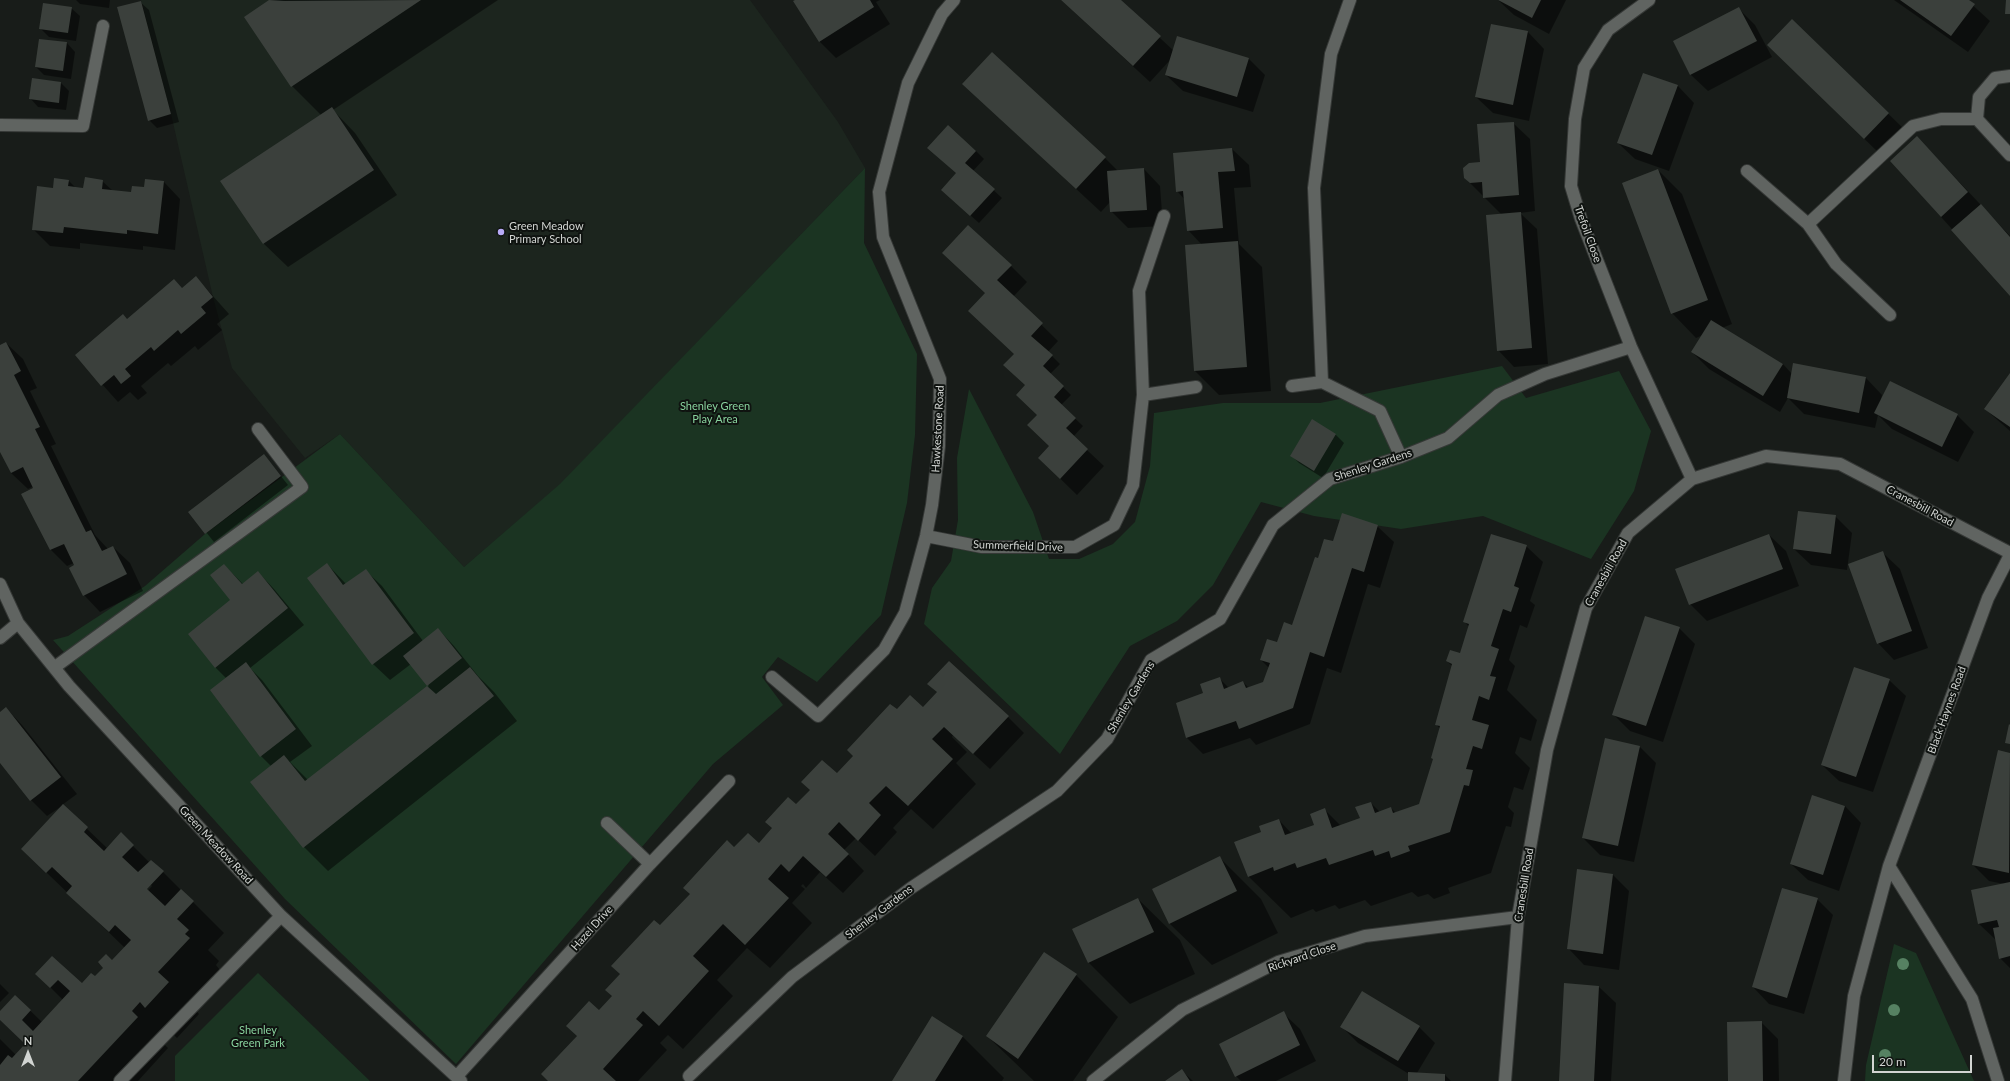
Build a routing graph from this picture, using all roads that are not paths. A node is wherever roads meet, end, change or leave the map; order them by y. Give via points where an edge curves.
1 (954, 0) edge
2 (1350, 0) edge
3 (1649, 0) edge
4 (103, 26) dead end
5 (2010, 76) edge
6 (1977, 119) junction
7 (0, 125) edge
8 (2010, 155) edge
9 (1747, 171) dead end
10 (1164, 216) dead end
11 (1808, 224) junction
12 (1890, 315) dead end
13 (1632, 347) junction
14 (1322, 382) junction
15 (1292, 386) dead end
16 (1196, 387) dead end
17 (1143, 395) junction
18 (258, 429) dead end
19 (1401, 457) junction
20 (1692, 480) junction
21 (926, 536) junction
22 (2010, 554) edge
23 (0, 584) edge
24 (18, 623) junction
25 (0, 638) edge
26 (55, 667) junction
27 (772, 677) dead end
28 (729, 780) dead end
29 (606, 823) dead end
30 (650, 864) junction
31 (1889, 866) junction
32 (281, 916) junction
33 (1518, 916) junction
34 (689, 1076) dead end
35 (459, 1079) edge
36 (120, 1081) edge
37 (1093, 1081) edge
38 (1505, 1081) edge
39 (1844, 1081) edge
40 (1998, 1081) edge

1 - 21 street, Hawkestone Road via 942,14 908,83 879,192 882,237 940,379 939,446
2 - 14 street via 1331,54 1314,188
3 - 13 street, Trefoil Close via 1608,30 1584,68 1575,119 1571,186 1581,219
4 - 7 street via 83,126
5 - 6 street via 1995,78 1979,97
6 - 8 street
6 - 11 street via 1941,119 1913,126
9 - 11 street
10 - 17 street, Summerfield Drive via 1139,291
11 - 12 street via 1836,264
13 - 19 street, Shenley Gardens via 1545,374 1498,395 1448,438
13 - 20 street, Trefoil Close
14 - 15 street
14 - 19 street via 1380,412
16 - 17 street
17 - 21 street, Summerfield Drive via 1133,485 1114,525 1075,548 982,547
18 - 26 street via 302,487
19 - 34 street, Shenley Gardens via 1330,480 1273,525 1220,619 1151,660 1107,739 1057,790 912,888 792,977
20 - 22 street, Cranesbill Road via 1766,456 1840,464
20 - 33 street, Cranesbill Road via 1628,533 1586,608 1547,750
21 - 27 street, Hawkestone Road via 905,613 884,650 818,716
22 - 31 street, Black Haynes Road via 1988,598
23 - 24 street, Green Meadow Road
24 - 25 street
24 - 26 street, Green Meadow Road
26 - 32 street, Green Meadow Road via 69,686
28 - 30 street, Hazel Drive
29 - 30 street
30 - 35 street, Hazel Drive
31 - 39 street, Black Haynes Road via 1854,996
31 - 40 street via 1972,999
32 - 35 street, Green Meadow Road
32 - 36 street
33 - 37 street, Rickyard Close via 1365,936 1278,962 1182,1010
33 - 38 street, Cranesbill Road

